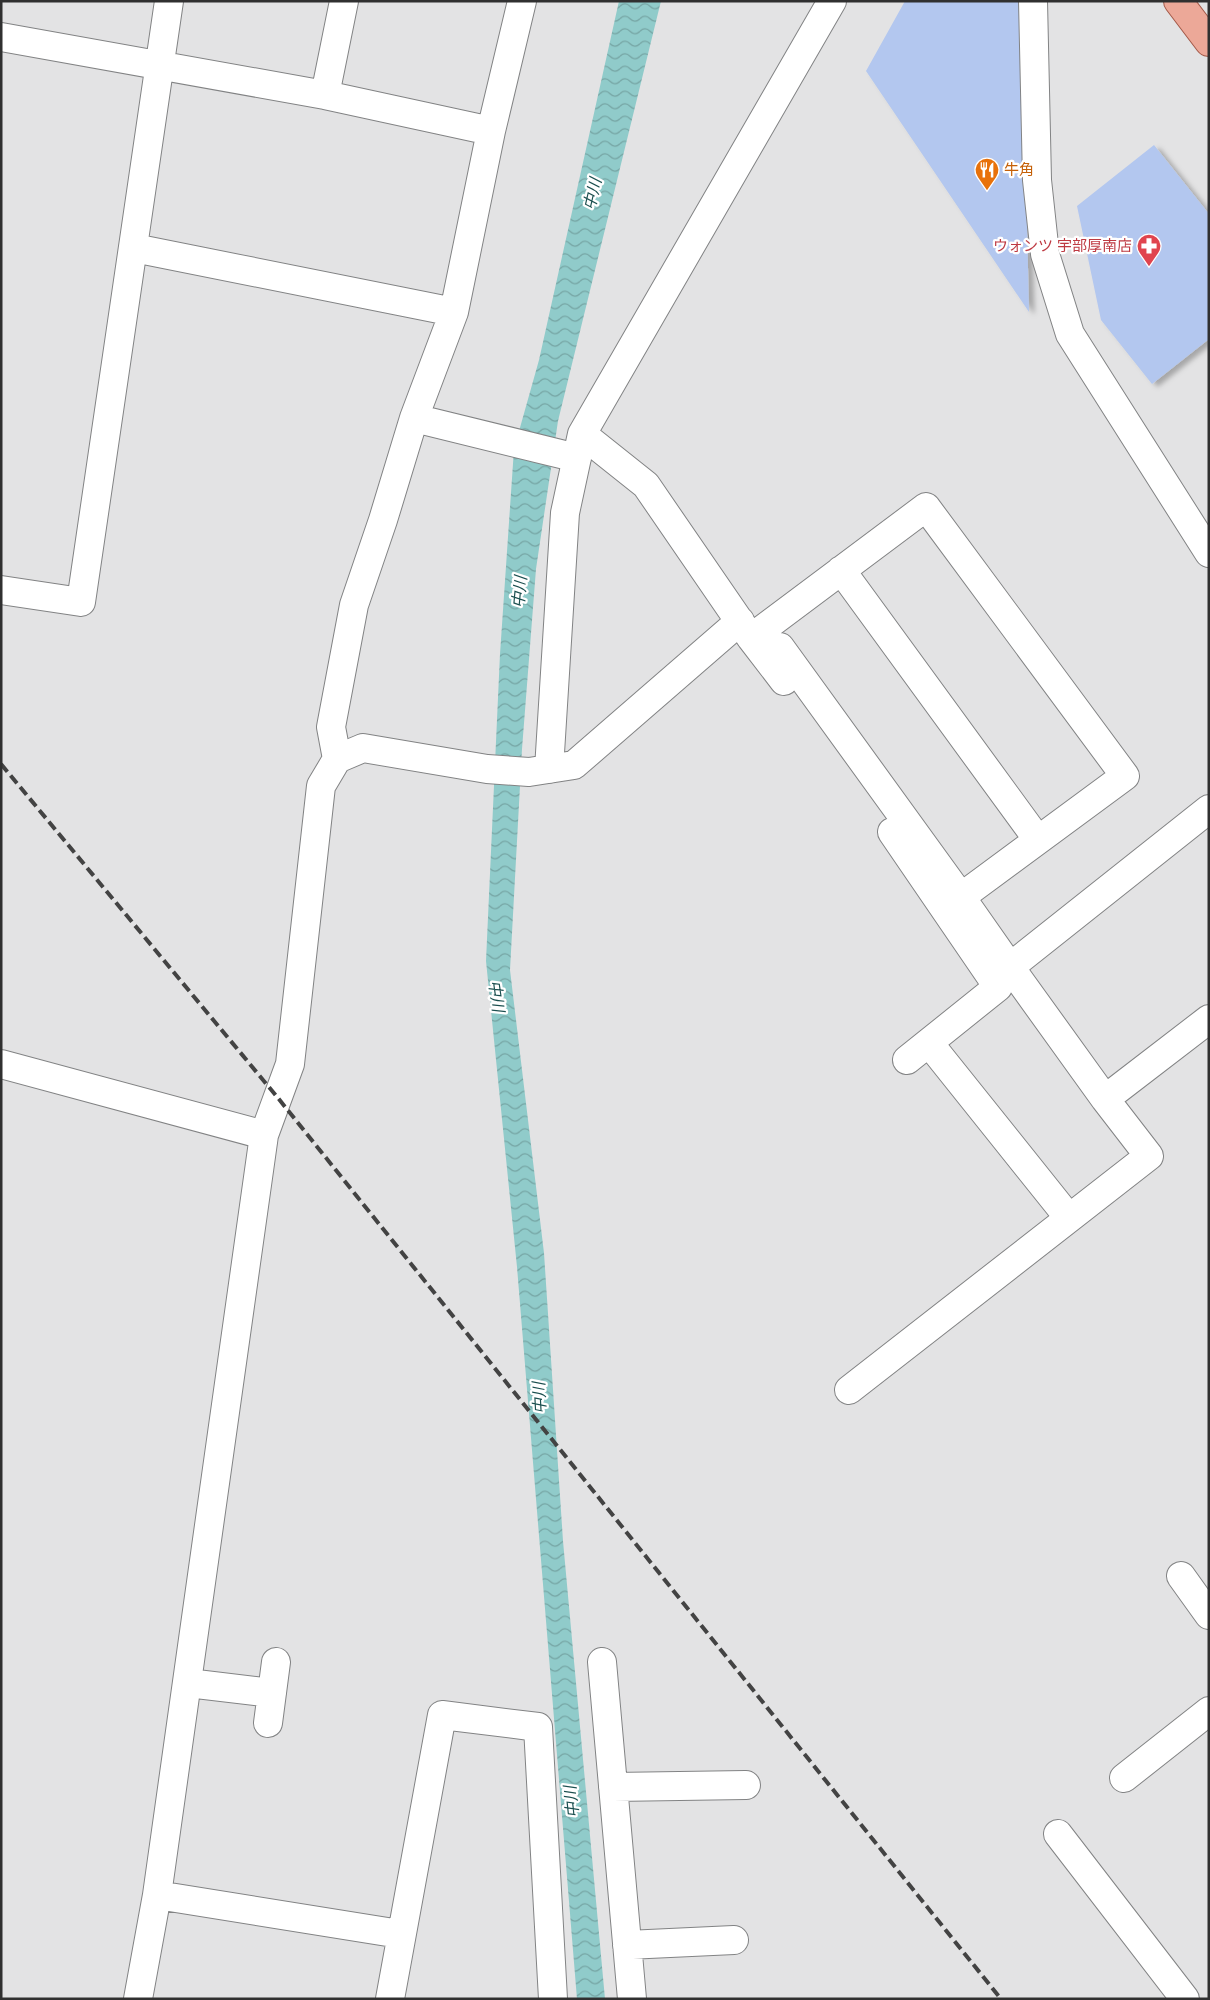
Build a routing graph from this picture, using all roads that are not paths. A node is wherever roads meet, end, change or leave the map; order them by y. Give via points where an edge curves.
1 (169, 1) edge
2 (344, 1) edge
3 (522, 1) edge
4 (832, 1) edge
5 (1034, 1) edge
6 (1178, 1) edge
7 (1, 37) edge
8 (1209, 42) edge
9 (160, 64) junction
10 (325, 94) junction
11 (491, 131) junction
12 (134, 248) junction
13 (454, 312) junction
14 (414, 418) junction
15 (576, 449) junction
16 (1209, 553) edge
17 (841, 570) junction
18 (1, 590) edge
19 (746, 629) junction
20 (780, 647) dead end
21 (337, 759) junction
22 (539, 770) junction
23 (1209, 809) edge
24 (1038, 840) junction
25 (962, 897) junction
26 (1010, 967) junction
27 (1209, 1019) edge
28 (929, 1043) junction
29 (907, 1060) dead end
30 (1, 1064) edge
31 (1105, 1099) junction
32 (264, 1135) junction
33 (1069, 1218) junction
34 (848, 1390) dead end
35 (1181, 1576) dead end
36 (1209, 1614) edge
37 (276, 1662) dead end
38 (602, 1662) dead end
39 (188, 1683) junction
40 (272, 1693) junction
41 (1209, 1711) edge
42 (268, 1723) dead end
43 (1124, 1778) dead end
44 (746, 1785) dead end
45 (613, 1787) junction
46 (1058, 1834) dead end
47 (157, 1894) junction
48 (400, 1934) junction
49 (734, 1940) dead end
50 (627, 1945) junction
51 (138, 1999) edge
52 (390, 1999) edge
53 (553, 1999) edge
54 (632, 1999) edge
55 (1185, 1999) edge

1 - 9 street
2 - 10 street
3 - 11 street
4 - 15 street
5 - 16 street via 1038,180 1045,254 1070,334
6 - 8 main road
7 - 9 street
9 - 10 street
9 - 12 street
10 - 11 street
11 - 13 street
12 - 13 street
12 - 18 street via 82,602
13 - 14 street
14 - 15 street via 505,440
14 - 21 street via 354,605 331,727
15 - 19 street via 646,486
15 - 22 street via 565,513
17 - 19 street
17 - 24 street
17 - 24 street via 926,507 1125,776
19 - 22 street via 574,765
19 - 28 street via 834,748 998,987
20 - 25 street
21 - 22 street via 363,748 487,769
21 - 32 street via 321,786 290,1064
23 - 26 street
24 - 25 street
25 - 26 street
26 - 31 street
27 - 31 street
28 - 29 street
28 - 33 street
30 - 32 street
31 - 33 street via 1149,1156
32 - 39 street
33 - 34 street
35 - 36 street
37 - 40 street
38 - 45 street
39 - 40 street
39 - 47 street
40 - 42 street
41 - 43 street
44 - 45 street
45 - 50 street
46 - 55 street
47 - 48 street
47 - 51 street
48 - 52 street
48 - 53 street via 442,1715 538,1727
49 - 50 street
50 - 54 street

